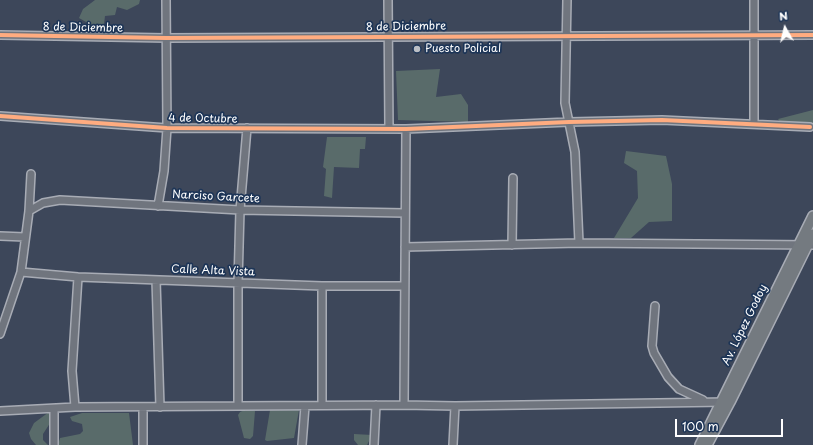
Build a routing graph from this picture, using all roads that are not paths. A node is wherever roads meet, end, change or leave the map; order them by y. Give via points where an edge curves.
1 (166, 0) edge
2 (388, 0) edge
3 (567, 0) edge
4 (754, 0) edge
5 (753, 34) junction
6 (813, 34) edge
7 (0, 35) edge
8 (567, 35) junction
9 (388, 37) junction
10 (166, 38) junction
11 (0, 116) edge
12 (569, 122) junction
13 (754, 124) junction
14 (167, 128) junction
15 (246, 128) junction
16 (810, 128) dead end
17 (389, 129) junction
18 (406, 129) junction
19 (31, 174) dead end
20 (513, 178) dead end
21 (158, 206) junction
22 (29, 210) junction
23 (240, 210) junction
24 (405, 213) junction
25 (813, 216) edge
26 (813, 234) edge
27 (0, 236) edge
28 (25, 237) junction
29 (579, 243) junction
30 (512, 245) junction
31 (806, 245) edge
32 (405, 247) junction
33 (21, 272) junction
34 (78, 277) junction
35 (156, 280) junction
36 (238, 283) junction
37 (322, 286) junction
38 (404, 286) junction
39 (655, 306) dead end
40 (0, 334) edge
41 (706, 402) junction
42 (726, 402) junction
43 (322, 405) junction
44 (376, 405) junction
45 (404, 405) junction
46 (238, 406) junction
47 (305, 406) junction
48 (455, 406) junction
49 (75, 407) junction
50 (143, 408) junction
51 (160, 408) junction
52 (54, 410) junction
53 (0, 412) edge
54 (54, 445) edge
55 (143, 445) edge
56 (302, 445) edge
57 (374, 445) edge
58 (453, 445) edge
59 (700, 445) edge
60 (707, 445) edge

1 - 10 street
2 - 9 street
3 - 8 street
4 - 5 street
5 - 6 street, 8 de Diciembre
5 - 8 street, 8 de Diciembre
5 - 13 street
7 - 10 street, 8 de Diciembre
8 - 9 street, 8 de Diciembre
8 - 12 street via 565,103
9 - 10 street, 8 de Diciembre
9 - 17 street
10 - 14 street
11 - 14 street, 4 de Octubre
12 - 13 street, 4 de Octubre via 662,120
12 - 18 street, 4 de Octubre
12 - 29 street via 575,152
13 - 16 street, 4 de Octubre
14 - 15 street, 4 de Octubre
14 - 21 street
15 - 17 street, 4 de Octubre
15 - 23 street
17 - 18 street, 4 de Octubre
18 - 24 street
19 - 22 street
20 - 30 street
21 - 22 street, Narciso Garcete via 60,200 43,203
21 - 23 street, Narciso Garcete
22 - 28 street
23 - 24 street, Narciso Garcete
23 - 36 street
24 - 32 street
25 - 31 main road, Av. López Godoy
26 - 31 main road
27 - 28 street
28 - 33 street
29 - 30 street
29 - 31 street
30 - 32 street
31 - 42 main road, Av. López Godoy
32 - 38 street
33 - 34 street, Calle Alta Vista
33 - 40 street
34 - 35 street, Calle Alta Vista
34 - 49 street via 72,371
35 - 36 street, Calle Alta Vista
35 - 51 street
36 - 37 street, Calle Alta Vista
36 - 46 street
37 - 38 street, Calle Alta Vista
37 - 43 street
38 - 45 street
39 - 41 street via 652,336 654,353 668,377 679,389
41 - 42 street
41 - 48 street
42 - 59 main road, Av. López Godoy
42 - 60 main road
43 - 44 street
43 - 47 street
44 - 45 street
44 - 57 street
45 - 48 street
46 - 47 street
46 - 51 street
47 - 56 street
48 - 58 street
49 - 50 street
49 - 52 street
50 - 51 street
50 - 55 street
52 - 53 street
52 - 54 street

